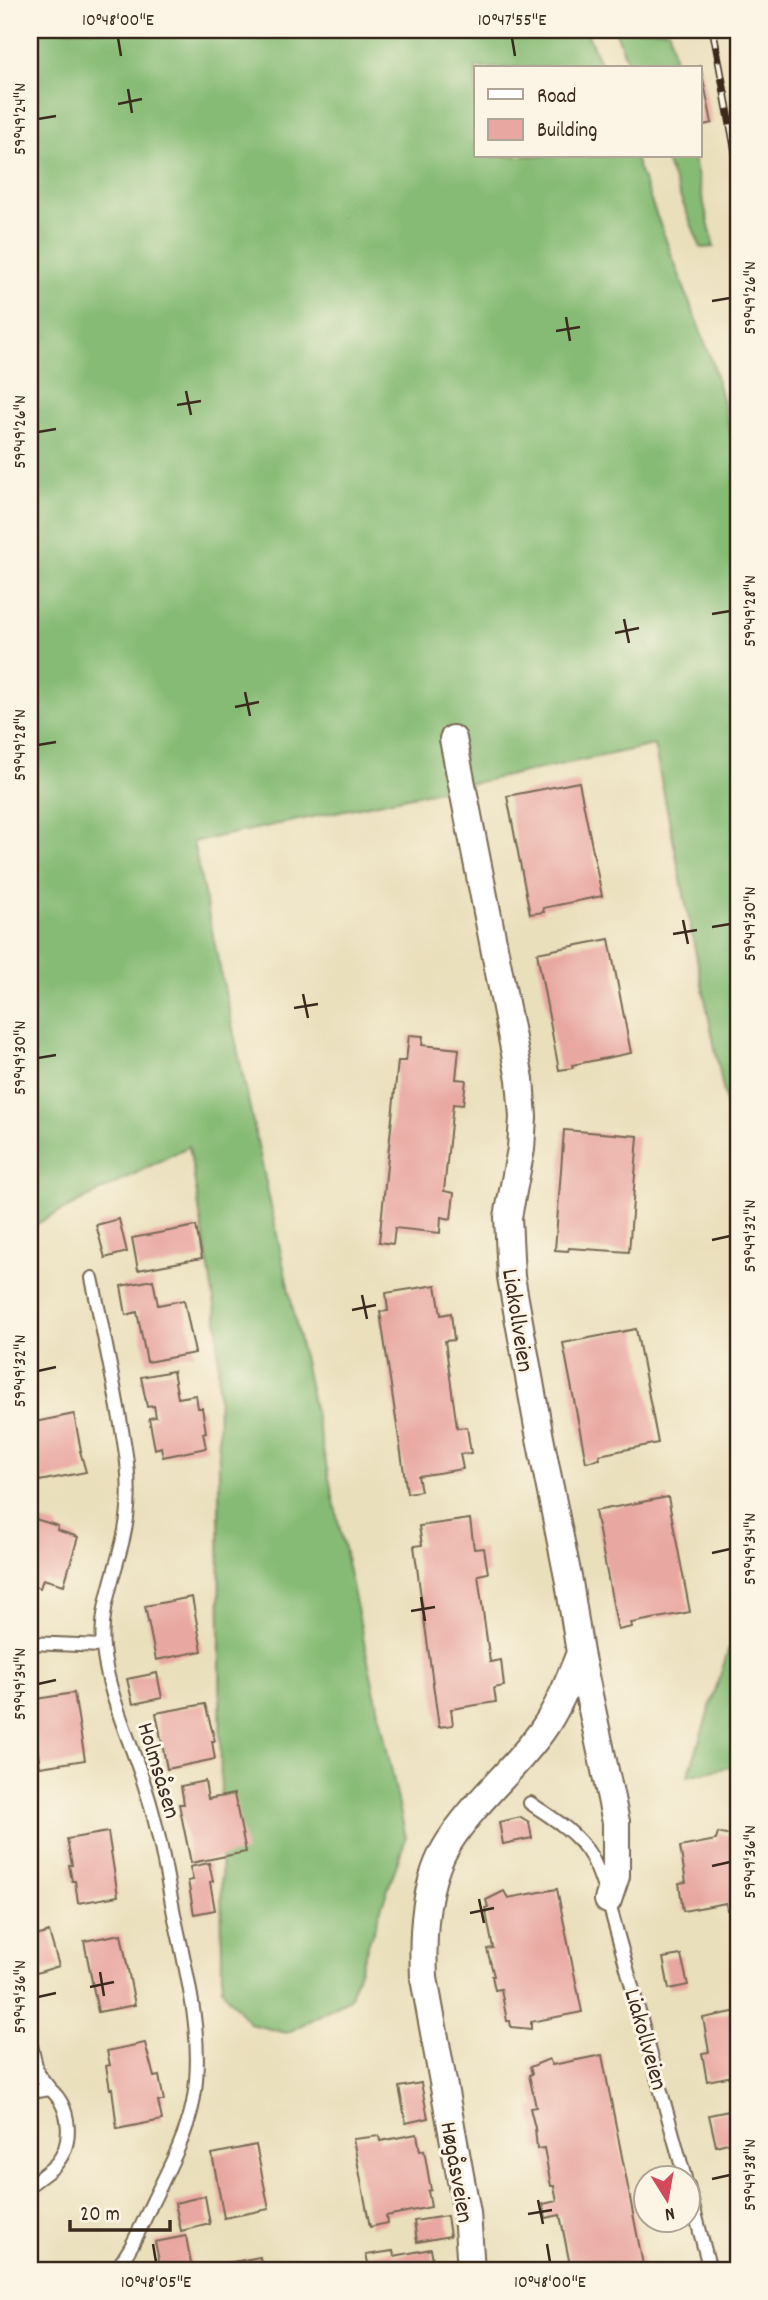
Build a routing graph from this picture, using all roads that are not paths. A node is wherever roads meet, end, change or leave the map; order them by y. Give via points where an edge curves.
1 (453, 738) dead end
2 (92, 1278) dead end
3 (30, 1643) edge
4 (103, 1646) junction
5 (580, 1653) junction
6 (530, 1803) dead end
7 (608, 1900) junction
8 (30, 2042) edge
9 (50, 2089) junction
10 (30, 2092) edge
11 (681, 2164) edge
12 (30, 2185) edge
13 (701, 2234) edge
14 (122, 2268) edge
15 (471, 2270) edge
16 (710, 2270) edge

1 - 5 street, Liakollveien via 520,1079 521,1150 508,1217 510,1277
2 - 4 lane, Holmsåsen via 130,1490 106,1606
3 - 4 lane
4 - 14 lane, Holmsåsen via 159,1840 197,2046 188,2120
5 - 7 street, Liakollveien via 616,1822 616,1876
5 - 15 street, Høgåsveien via 556,1710 465,1819 440,1857 431,1887 422,1948 424,1978 467,2213
6 - 7 lane, Liakollveien via 579,1841
7 - 11 lane, Liakollveien
8 - 9 lane via 38,2074
9 - 10 lane
9 - 12 lane via 65,2108 65,2151 55,2166
13 - 16 lane

